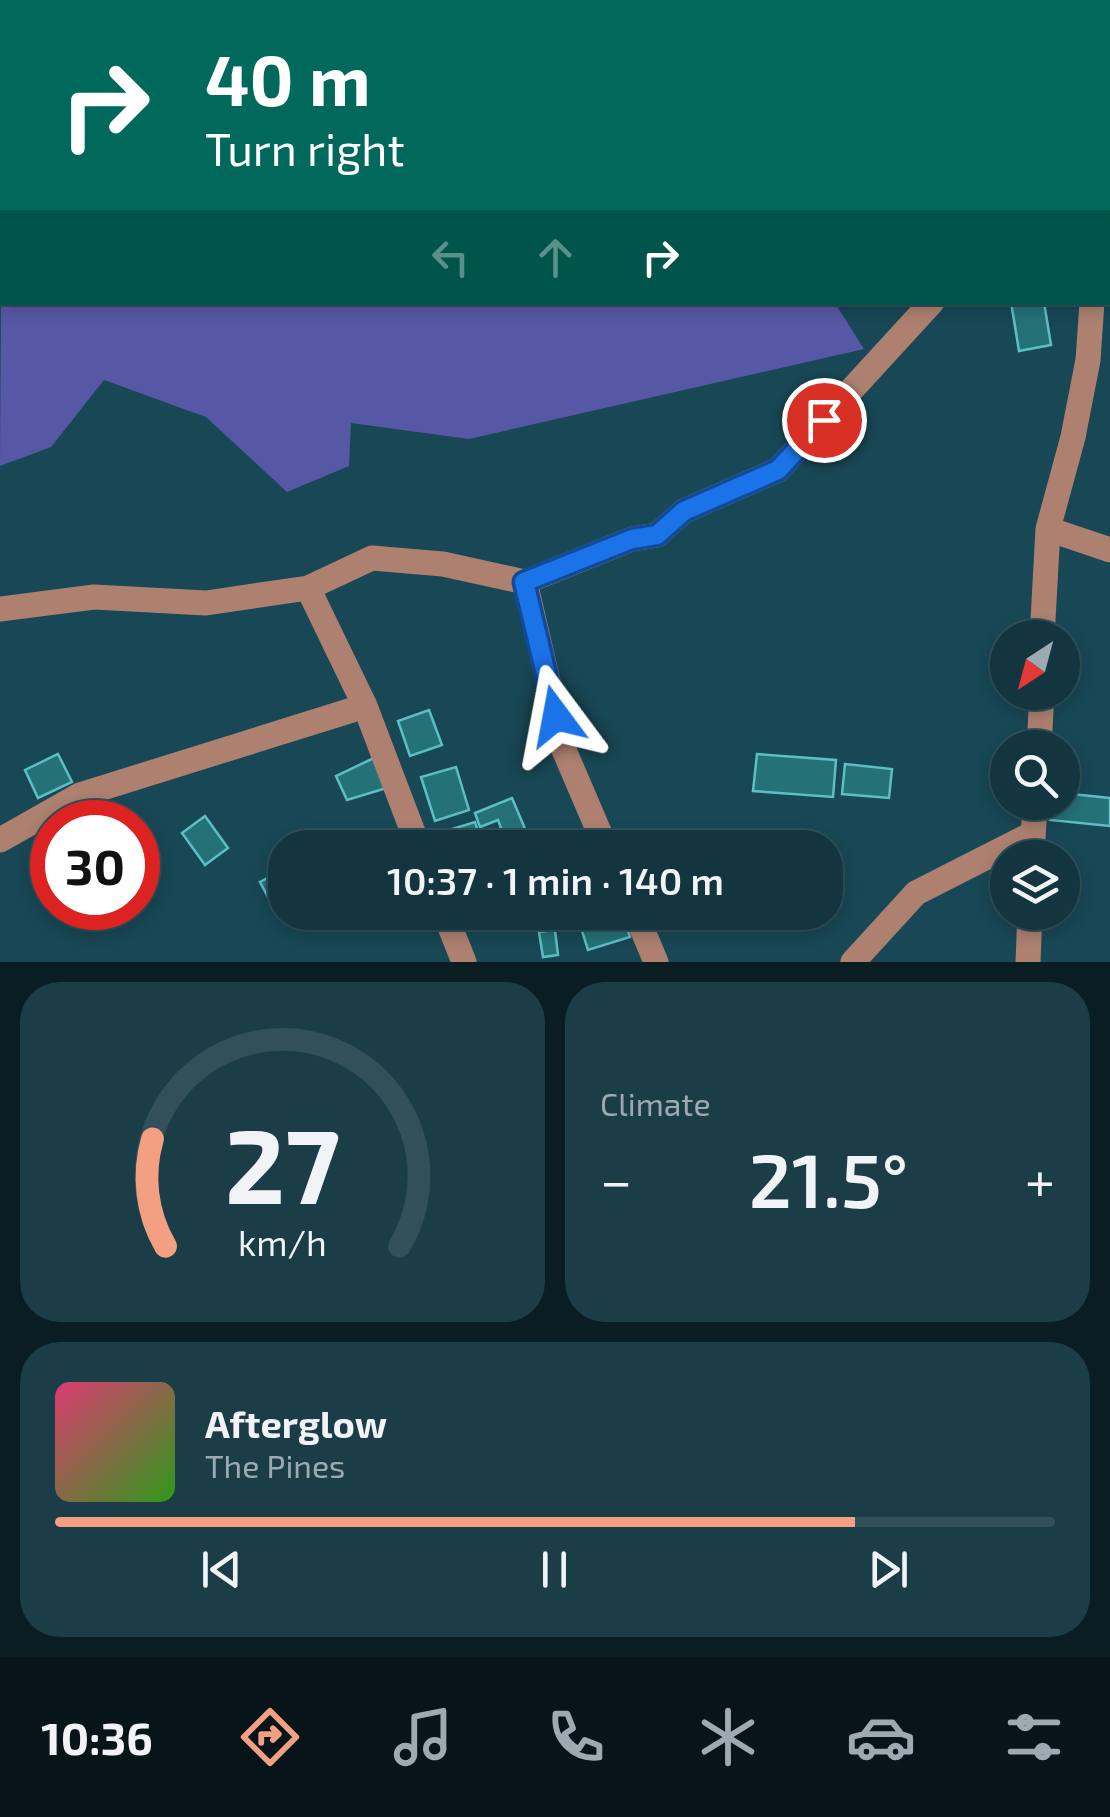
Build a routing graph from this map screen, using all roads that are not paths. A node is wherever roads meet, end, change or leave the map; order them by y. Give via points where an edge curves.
1 (929, 305) edge
2 (1092, 305) edge
3 (1048, 529) junction
4 (1110, 550) edge
5 (524, 582) junction
6 (308, 588) junction
7 (0, 609) edge
8 (1043, 620) edge
9 (366, 706) junction
10 (412, 830) edge
11 (598, 830) edge
12 (0, 840) edge
13 (990, 863) edge
14 (451, 930) edge
15 (642, 930) edge
16 (1029, 930) edge
17 (464, 962) edge
18 (656, 962) edge
19 (853, 962) edge
20 (1028, 962) edge

1 - 5 street via 778,470 684,511 657,535
2 - 3 street via 1077,418
3 - 4 street
3 - 8 street
5 - 6 street via 443,564 372,558
5 - 11 street via 564,750
6 - 7 street via 206,603 94,597
6 - 9 street
9 - 10 street
9 - 12 street via 80,796
13 - 19 street via 916,893
14 - 17 street
15 - 18 street
16 - 20 street

